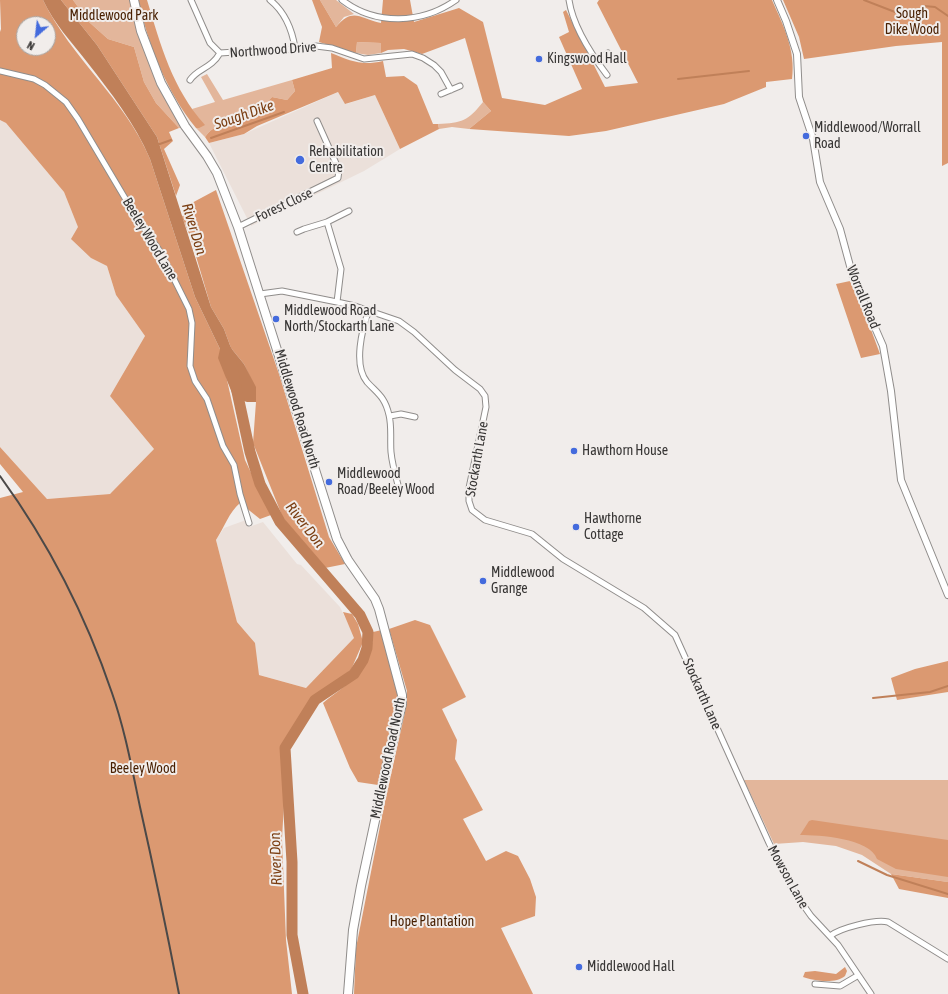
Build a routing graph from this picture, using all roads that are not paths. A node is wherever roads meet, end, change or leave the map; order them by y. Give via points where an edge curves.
1 (134, 0) edge
2 (191, 0) edge
3 (270, 0) edge
4 (342, 0) edge
5 (456, 0) edge
6 (569, 0) edge
7 (777, 0) edge
8 (295, 48) junction
9 (220, 53) junction
10 (608, 53) dead end
11 (596, 61) junction
12 (0, 72) edge
13 (607, 75) dead end
14 (190, 80) dead end
15 (460, 86) dead end
16 (451, 90) junction
17 (441, 94) dead end
18 (317, 121) dead end
19 (349, 211) dead end
20 (327, 222) junction
21 (238, 227) junction
22 (297, 232) dead end
23 (260, 294) junction
24 (337, 302) junction
25 (369, 310) junction
26 (390, 416) junction
27 (416, 417) dead end
28 (398, 485) dead end
29 (249, 523) dead end
30 (948, 595) edge
31 (725, 747) joint
32 (830, 936) junction
33 (948, 959) edge
34 (858, 976) junction
35 (815, 984) dead end
36 (348, 994) edge
37 (871, 994) edge

1 - 21 main road, Middlewood Road North via 141,31 162,83 185,126 217,173
2 - 9 street, Northwood Drive via 210,43
3 - 8 street via 287,22
4 - 5 street via 367,15 395,19 431,13
6 - 11 street via 572,14
7 - 30 street, Worrall Road via 797,54 800,97 813,139 820,182 840,229 853,277 883,346 901,480
8 - 9 street, Northwood Drive
8 - 16 street, Northwood Drive via 332,48 364,59 418,55 438,69
9 - 14 street, Northwood Drive via 214,63
10 - 11 street
11 - 13 street
12 - 29 street, Beeley Wood Lane via 34,79 66,102 161,253 189,309 192,323 190,366 194,381 207,399 223,446 234,466
15 - 16 street
16 - 17 street
18 - 21 street, Forest Close via 339,170 338,178
19 - 20 street
20 - 22 street
20 - 24 street via 341,269
21 - 23 main road, Middlewood Road North
23 - 24 street, Stockarth Lane via 282,291
23 - 36 main road, Middlewood Road North via 337,538 377,604 397,669 402,695 361,886
24 - 25 street, Stockarth Lane
25 - 26 street via 361,336 361,365 366,381 381,394
25 - 31 street, Stockarth Lane via 406,325 485,396 486,407 468,495 475,514 485,520 532,534 563,559 644,608 669,628 680,643
26 - 27 street via 401,414
26 - 28 street via 392,462
31 - 32 street, Mowson Lane via 794,892 810,916
32 - 33 street via 841,930 888,922
32 - 34 street, Mowson Lane
34 - 35 street via 840,986
34 - 37 street, Mowson Lane

